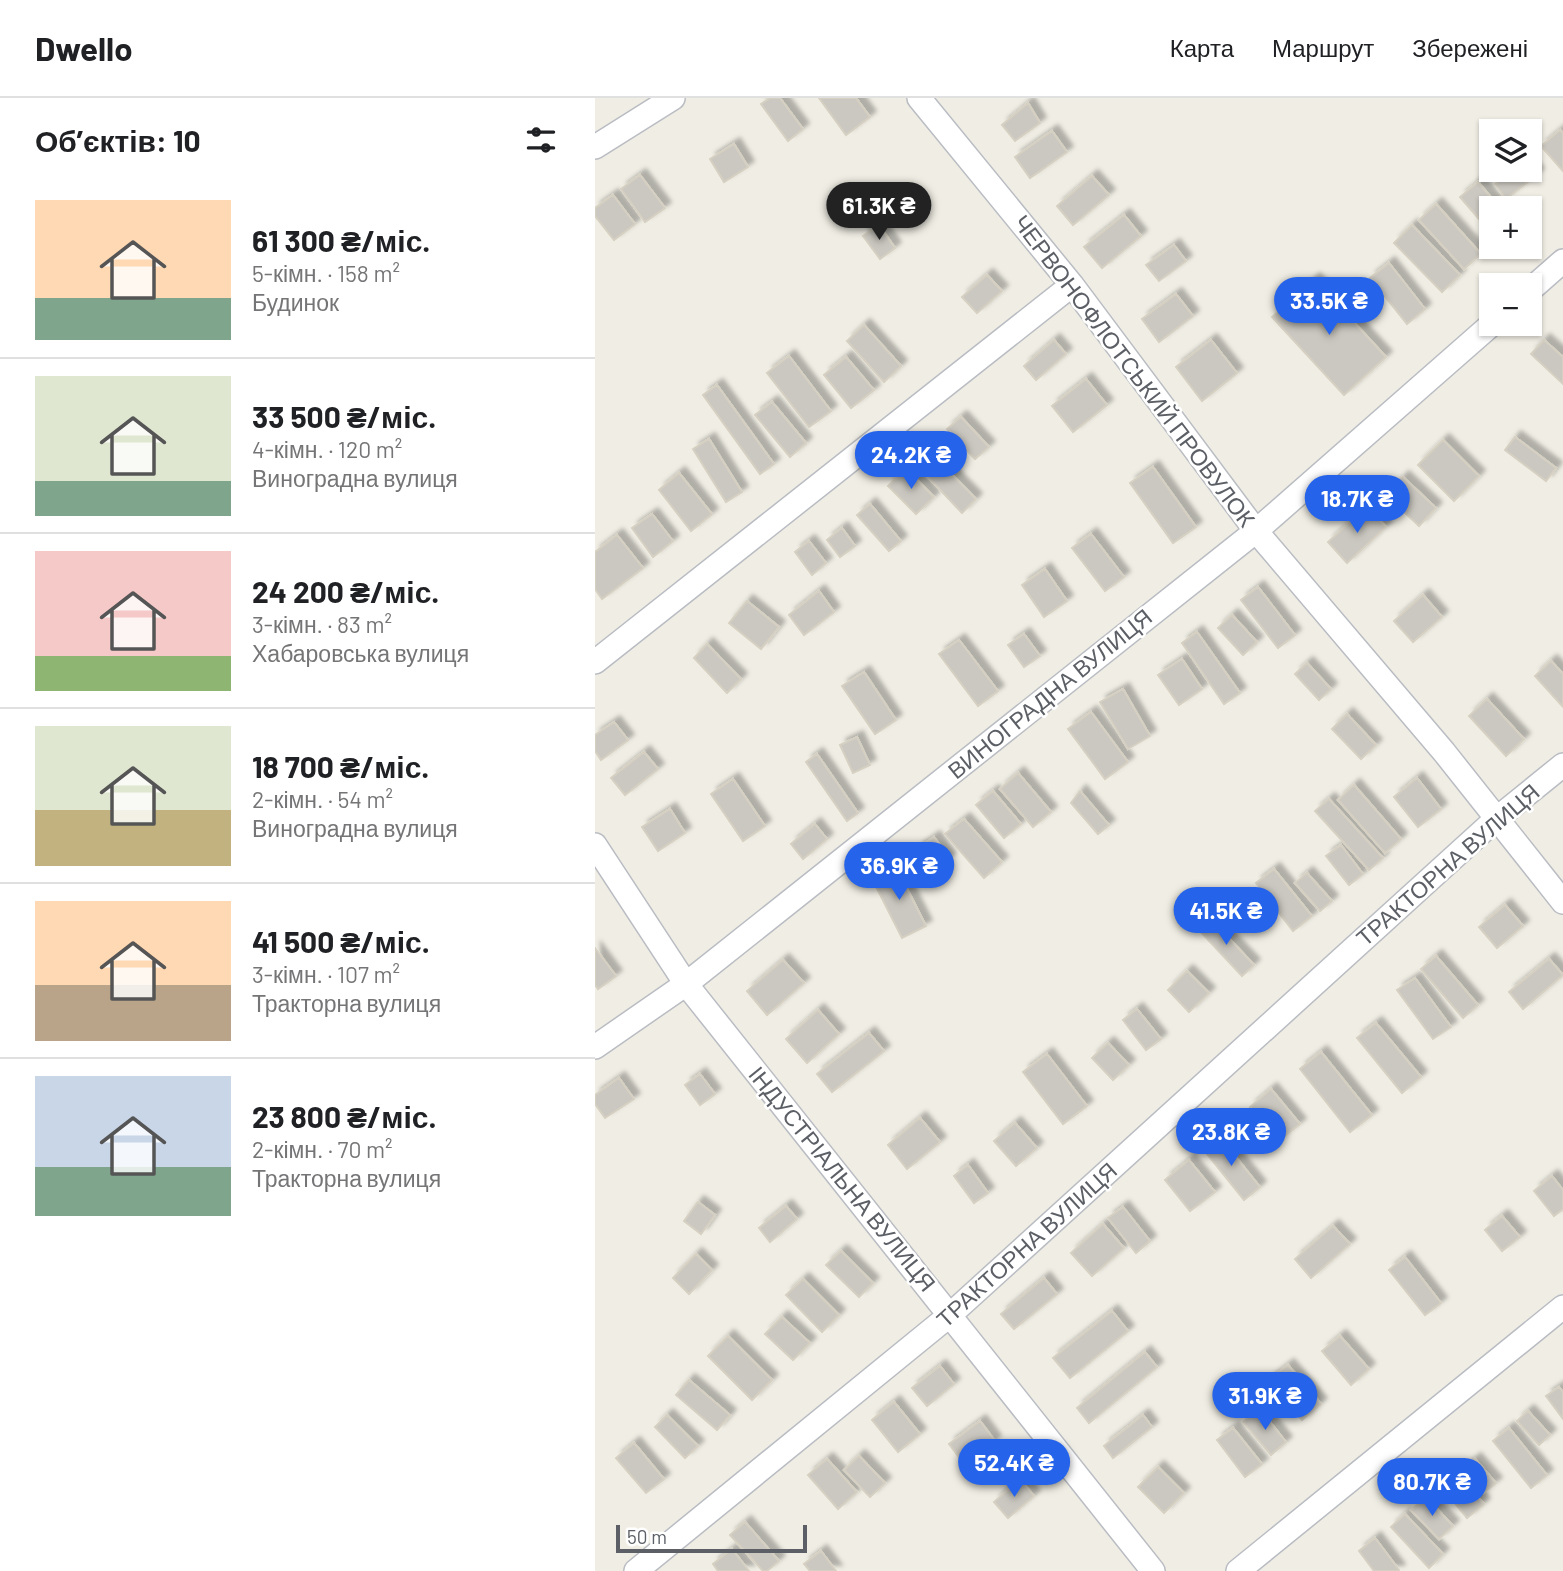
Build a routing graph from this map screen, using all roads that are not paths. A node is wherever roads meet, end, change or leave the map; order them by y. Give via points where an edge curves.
1 (673, 98) edge
2 (919, 98) edge
3 (595, 147) edge
4 (1563, 261) edge
5 (1542, 280) edge
6 (1072, 285) junction
7 (1479, 335) edge
8 (1256, 531) junction
9 (595, 662) edge
10 (1563, 765) edge
11 (1495, 820) junction
12 (595, 845) edge
13 (1563, 902) edge
14 (687, 984) junction
15 (595, 1047) edge
16 (1563, 1307) edge
17 (950, 1315) junction
18 (636, 1571) edge
19 (1153, 1571) edge
20 (1238, 1571) edge

1 - 3 street
2 - 6 street, ЧЕРВОНОФЛОТСЬКИЙ ПРОВУЛОК
4 - 5 street
6 - 8 street, ЧЕРВОНОФЛОТСЬКИЙ ПРОВУЛОК
6 - 9 street
7 - 8 street, ВИНОГРАДНА ВУЛИЦЯ
8 - 11 street, ЧЕРВОНОФЛОТСЬКИЙ ПРОВУЛОК via 1444,752
8 - 14 street, ВИНОГРАДНА ВУЛИЦЯ
10 - 11 street, ТРАКТОРНА ВУЛИЦЯ
11 - 13 street, ЧЕРВОНОФЛОТСЬКИЙ ПРОВУЛОК
11 - 17 street, ТРАКТОРНА ВУЛИЦЯ
12 - 14 street, ІНДУСТРІАЛЬНА ВУЛИЦЯ
14 - 15 street, ВИНОГРАДНА ВУЛИЦЯ
14 - 17 street, ІНДУСТРІАЛЬНА ВУЛИЦЯ
16 - 20 street
17 - 18 street, ТРАКТОРНА ВУЛИЦЯ
17 - 19 street, ІНДУСТРІАЛЬНА ВУЛИЦЯ

